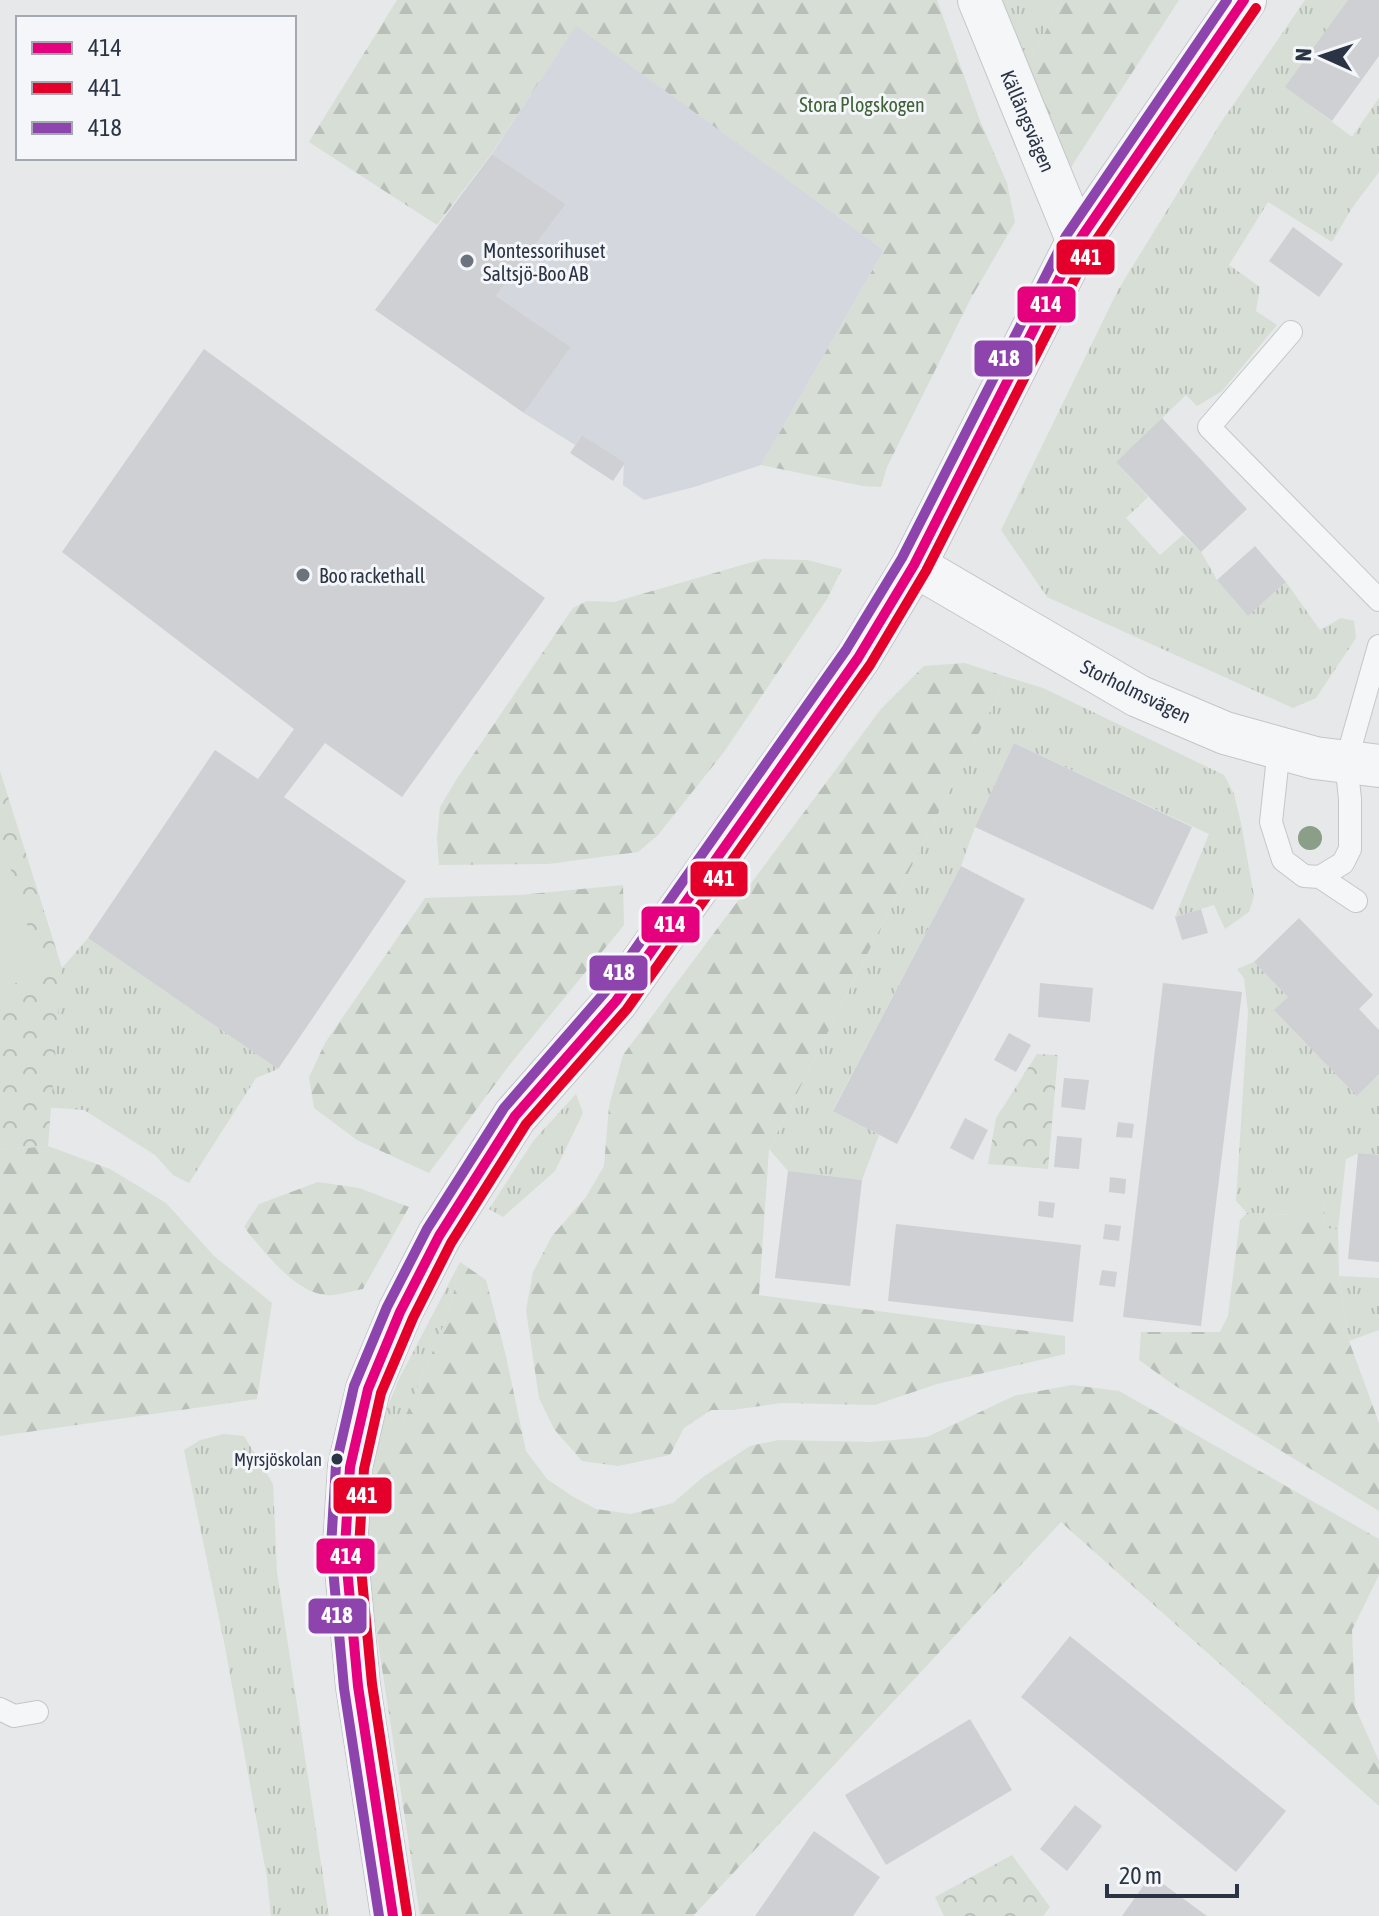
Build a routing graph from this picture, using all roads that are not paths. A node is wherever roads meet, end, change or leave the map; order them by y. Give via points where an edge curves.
1 (979, 0) edge
2 (1244, 0) edge
3 (1078, 242) junction
4 (1291, 332) dead end
5 (914, 565) junction
6 (1379, 600) edge
7 (1379, 646) edge
8 (1279, 748) junction
9 (1363, 764) edge
10 (1320, 877) junction
11 (1356, 901) dead end
12 (0, 1709) edge
13 (37, 1712) dead end
14 (393, 1916) edge

1 - 3 street, Källängsvägen
2 - 3 street
3 - 5 street
4 - 6 lane via 1209,427
5 - 8 street, Storholmsvägen via 1138,696 1225,733
5 - 14 street via 858,658 616,1001 515,1116 439,1236 368,1389 350,1467 345,1547 358,1686
7 - 9 lane
8 - 9 street, Storholmsvägen
8 - 10 lane via 1271,822 1277,846 1292,869
9 - 10 lane via 1350,799 1350,849 1343,863
10 - 11 lane
12 - 13 lane via 14,1716

